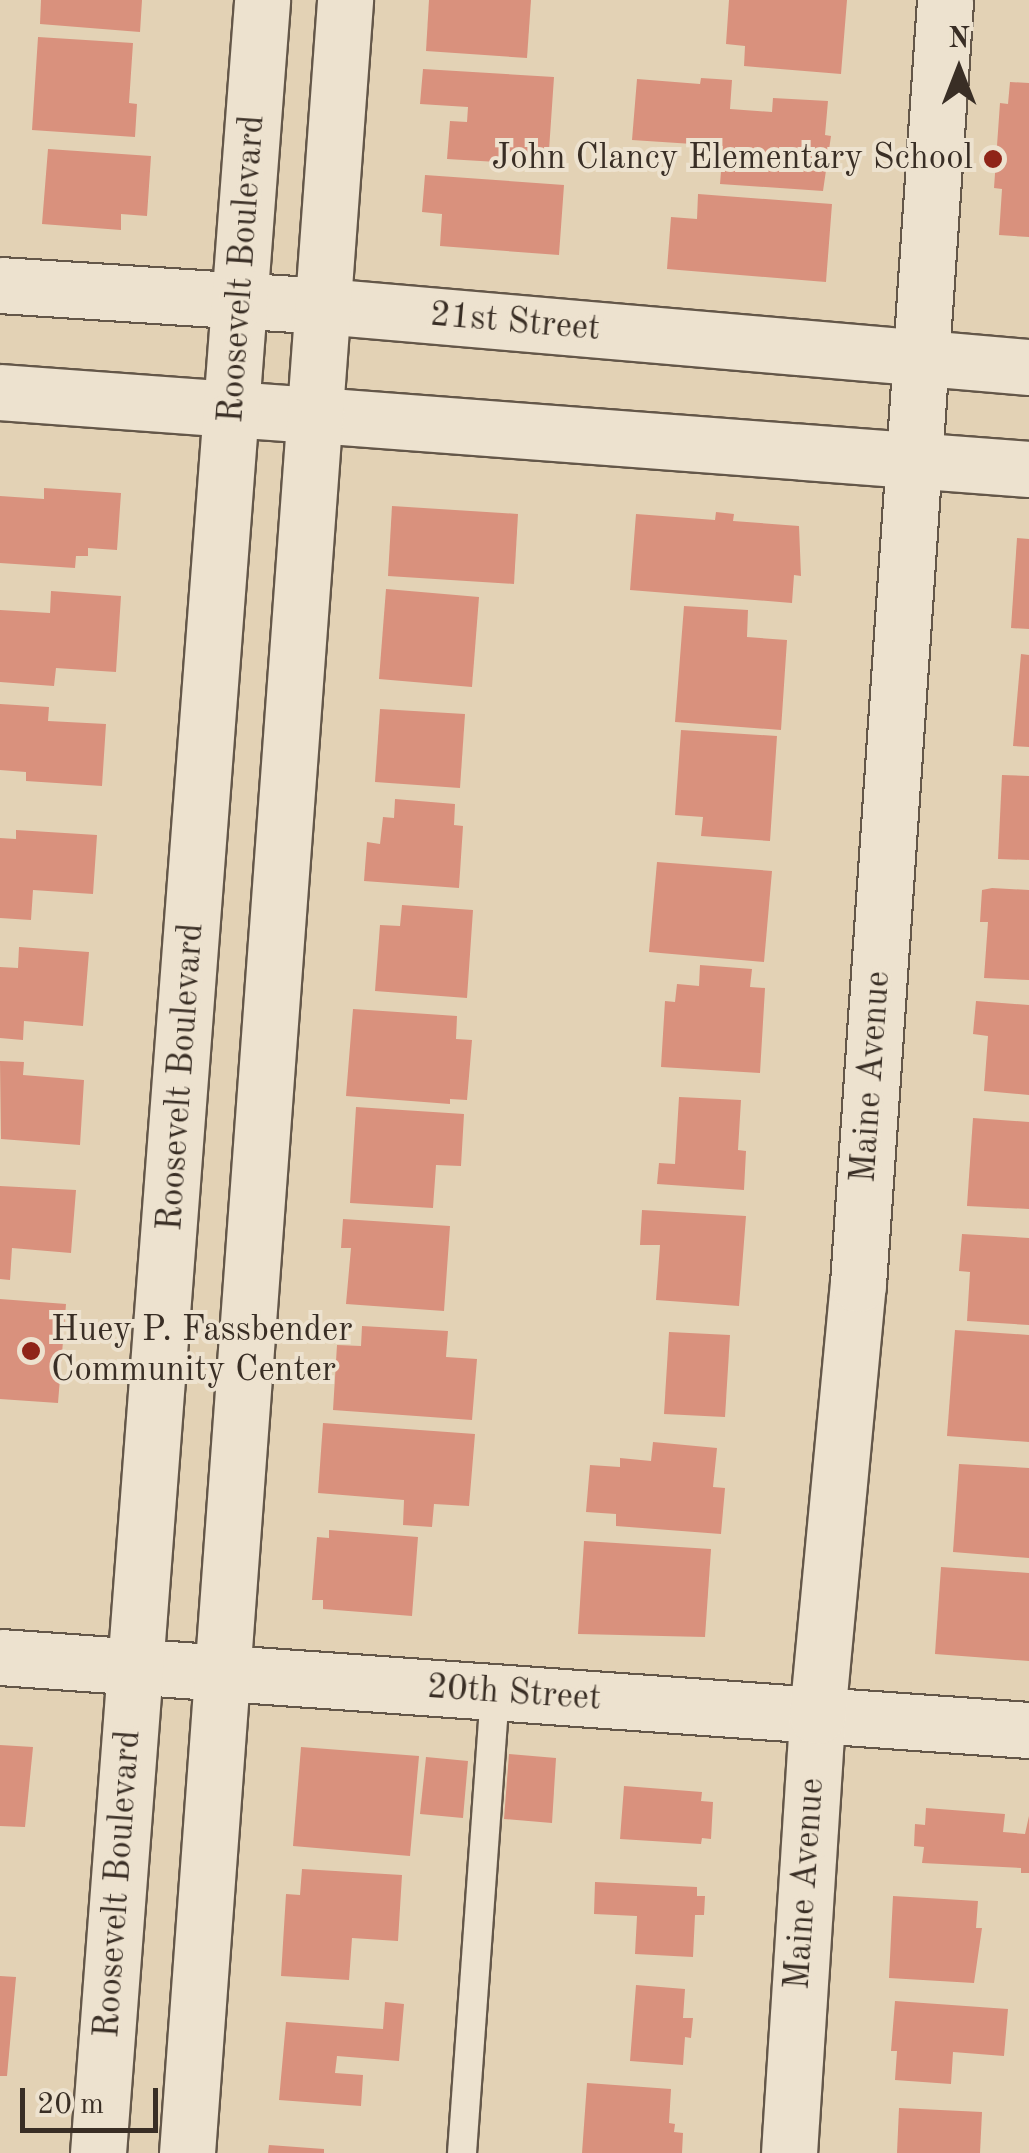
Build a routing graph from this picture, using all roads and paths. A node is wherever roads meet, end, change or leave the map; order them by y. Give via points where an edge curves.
1 (262, 0) edge
2 (345, 0) edge
3 (945, 0) edge
4 (0, 285) edge
5 (241, 300) junction
6 (323, 306) junction
7 (918, 360) junction
8 (1029, 367) edge
9 (0, 392) edge
10 (234, 409) junction
11 (316, 415) junction
12 (914, 460) junction
13 (1029, 469) edge
14 (0, 1657) edge
15 (136, 1668) junction
16 (224, 1675) junction
17 (495, 1692) junction
18 (817, 1716) junction
19 (1029, 1730) edge
20 (98, 2153) edge
21 (187, 2153) edge
22 (462, 2153) edge
23 (789, 2153) edge

1 - 5 street, Roosevelt Boulevard
2 - 6 street
3 - 7 street, Maine Avenue
4 - 5 street, 21st Street
5 - 6 street, 21st Street
5 - 10 street, Roosevelt Boulevard
6 - 7 street, 21st Street
6 - 11 street
7 - 8 street, 21st Street
7 - 12 street, Maine Avenue
9 - 10 street
10 - 11 street
10 - 15 street, Roosevelt Boulevard
11 - 12 street
11 - 16 street
12 - 13 street
12 - 18 street, Maine Avenue via 858,1284
14 - 15 street, 20th Street
15 - 16 street, 20th Street
15 - 20 street, Roosevelt Boulevard
16 - 17 street, 20th Street
16 - 21 street
17 - 18 street, 20th Street
17 - 22 lane
18 - 19 street, 20th Street
18 - 23 street, Maine Avenue

